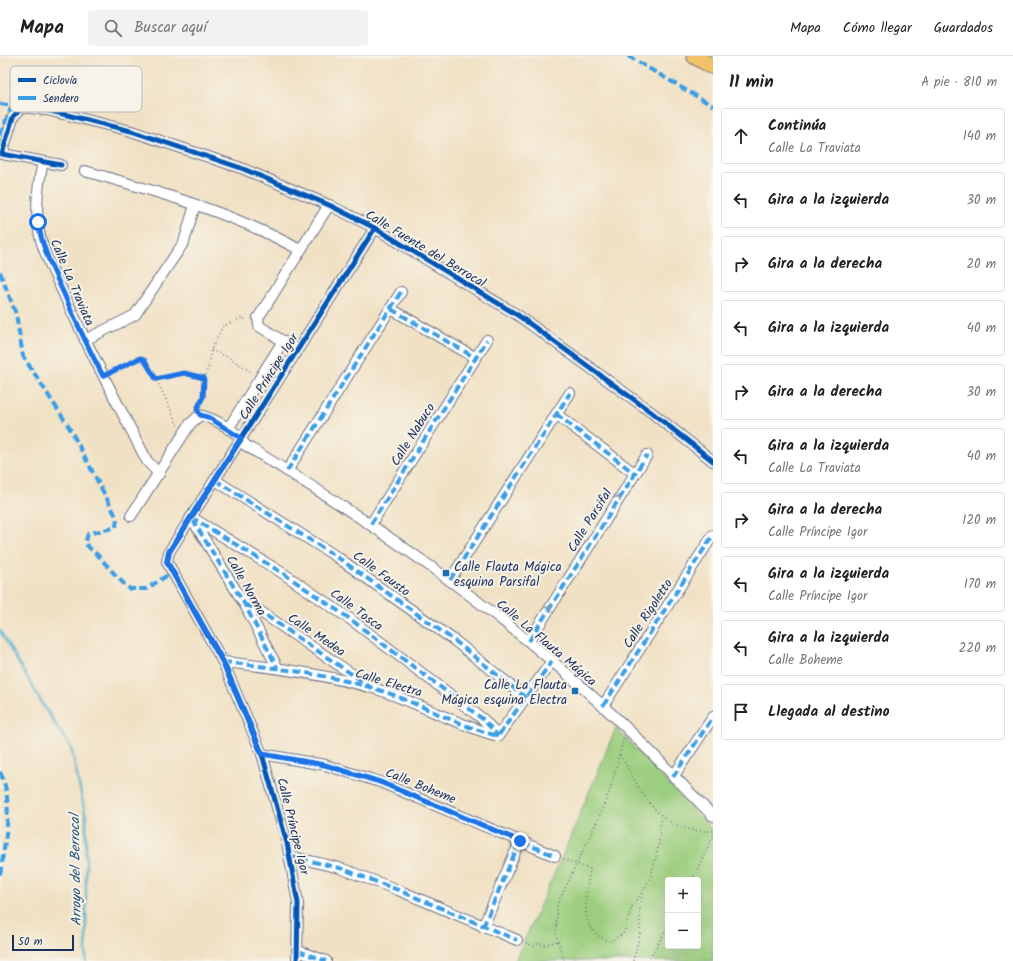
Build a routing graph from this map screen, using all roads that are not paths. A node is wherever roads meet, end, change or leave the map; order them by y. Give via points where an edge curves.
1 (694, 56) edge
2 (713, 67) edge
3 (17, 112) edge
4 (54, 112) edge
5 (43, 162) junction
6 (61, 165) dead end
7 (85, 171) dead end
8 (196, 205) junction
9 (328, 205) junction
10 (374, 228) junction
11 (300, 250) junction
12 (401, 292) dead end
13 (391, 309) junction
14 (84, 340) junction
15 (487, 340) dead end
16 (283, 341) junction
17 (297, 350) junction
18 (476, 358) junction
19 (570, 393) dead end
20 (556, 414) junction
21 (228, 429) junction
22 (241, 438) junction
23 (646, 455) dead end
24 (713, 461) edge
25 (287, 471) junction
26 (634, 472) junction
27 (159, 474) junction
28 (215, 480) junction
29 (131, 516) dead end
30 (191, 518) junction
31 (371, 524) junction
32 (713, 535) edge
33 (450, 580) junction
34 (245, 605) junction
35 (528, 641) junction
36 (552, 661) junction
37 (223, 662) junction
38 (277, 667) junction
39 (373, 688) junction
40 (526, 698) junction
41 (604, 706) junction
42 (713, 717) edge
43 (498, 736) junction
44 (262, 754) junction
45 (674, 777) junction
46 (713, 816) edge
47 (520, 841) junction
48 (289, 856) junction
49 (555, 856) road end
50 (484, 927) junction
51 (517, 940) road end
52 (297, 956) edge
53 (326, 961) edge

1 - 2 highway
3 - 5 street, Calle Fuente del Berrocal via 12,117 2,154
4 - 9 street, Calle Fuente del Berrocal via 131,131 241,168
5 - 6 street
5 - 14 street, Calle La Traviata via 36,202 41,239
7 - 8 street
8 - 11 street via 255,228
8 - 14 street, Calle La Traviata via 184,242 135,314
9 - 10 street, Calle Fuente del Berrocal
9 - 11 street
10 - 17 street, Calle Príncipe Igor
10 - 24 street, Calle Fuente del Berrocal via 519,316 651,412
11 - 16 street via 258,318 258,324
12 - 13 street
13 - 18 street
13 - 25 street
14 - 27 street, Calle La Traviata via 147,461
15 - 18 street, Calle Nabuco
16 - 17 street
16 - 21 street, Calle Príncipe Igor
17 - 22 street, Calle Príncipe Igor
18 - 31 street, Calle Nabuco
19 - 20 street
20 - 26 street
20 - 33 street
21 - 22 street, Calle La Flauta Mágica
21 - 27 street via 200,415 190,424
22 - 25 street, Calle La Flauta Mágica via 245,445
22 - 28 street, Calle Príncipe Igor
23 - 26 street, Calle Parsifal
25 - 31 street, Calle La Flauta Mágica
35 -> 26 street, Calle Parsifal
27 - 29 street
28 - 30 street, Calle Príncipe Igor
28 - 40 street, Calle Fausto via 337,557 455,641
30 - 34 street, Calle Norma
30 - 37 street, Calle Príncipe Igor via 169,552 167,562
30 - 43 street, Calle Tosca via 284,574 350,619 484,720
31 - 33 street, Calle La Flauta Mágica
32 - 41 street, Calle Rigoletto
33 - 35 street, Calle La Flauta Mágica
34 - 38 street, Calle Norma
34 - 39 street, Calle Medea via 255,608
35 - 36 street, Calle La Flauta Mágica
36 - 40 street
36 - 41 street, Calle La Flauta Mágica
37 - 38 street, Calle Electra
37 - 44 street, Calle Príncipe Igor
38 - 39 street, Calle Electra
39 - 43 street, Calle Electra via 422,705 477,731
40 - 43 street
41 - 45 street, Calle La Flauta Mágica
42 - 45 street
44 - 47 street, Calle Boheme via 325,765 380,782
44 - 48 street, Calle Príncipe Igor
45 - 46 street, Calle La Flauta Mágica
47 - 49 street, Calle Boheme
47 - 50 street
48 - 50 street via 340,868
48 - 52 street, Calle Príncipe Igor via 298,903
50 - 51 street
52 - 53 street

